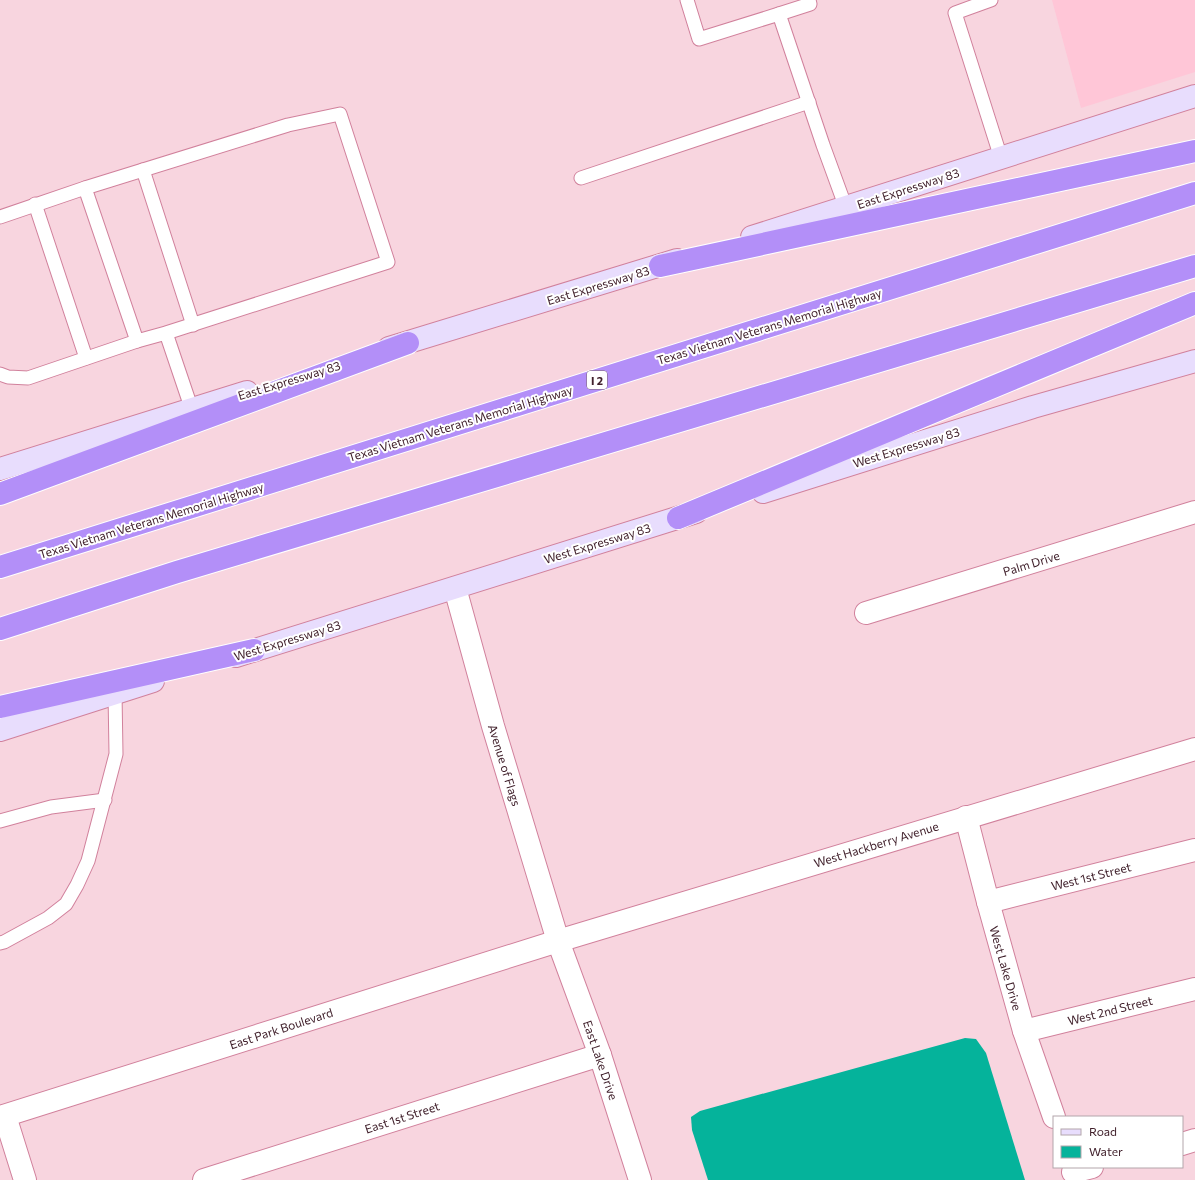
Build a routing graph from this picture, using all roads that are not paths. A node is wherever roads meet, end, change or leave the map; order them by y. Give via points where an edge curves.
1 (687, 0) edge
2 (809, 0) edge
3 (991, 0) edge
4 (779, 14) junction
5 (1195, 96) edge
6 (809, 102) junction
7 (1195, 151) edge
8 (1001, 158) junction
9 (143, 170) junction
10 (581, 178) dead end
11 (85, 188) junction
12 (1195, 193) edge
13 (35, 204) junction
14 (846, 208) junction
15 (0, 217) edge
16 (660, 266) junction
17 (1195, 266) edge
18 (1195, 303) edge
19 (193, 324) junction
20 (166, 333) junction
21 (138, 341) junction
22 (408, 342) junction
23 (86, 358) junction
24 (1195, 361) edge
25 (3, 377) edge
26 (192, 410) junction
27 (0, 469) edge
28 (0, 494) edge
29 (1195, 512) edge
30 (678, 518) junction
31 (0, 567) edge
32 (455, 588) junction
33 (866, 613) dead end
34 (0, 629) edge
35 (254, 650) junction
36 (115, 693) junction
37 (0, 707) edge
38 (0, 730) edge
39 (1195, 748) edge
40 (105, 800) junction
41 (966, 817) junction
42 (0, 821) edge
43 (1195, 850) edge
44 (988, 902) junction
45 (558, 941) junction
46 (0, 943) edge
47 (1195, 989) edge
48 (1024, 1031) junction
49 (600, 1055) junction
50 (2, 1116) edge
51 (1054, 1116) edge
52 (1195, 1140) edge
53 (1183, 1144) edge
54 (26, 1180) edge
55 (204, 1180) edge
56 (640, 1180) edge

1 - 4 lane via 699,39
2 - 4 lane via 810,4
3 - 8 lane via 955,13
4 - 6 lane
5 - 8 main road, East Expressway 83
6 - 10 lane
6 - 14 lane
7 - 16 highway
8 - 14 main road, East Expressway 83
9 - 11 lane
9 - 19 lane
9 - 19 lane via 288,125 340,114 388,262
11 - 13 lane
11 - 21 lane
12 - 31 highway, Texas Vietnam Veterans Memorial Highway / I 2
13 - 15 lane
13 - 23 lane
14 - 16 main road, East Expressway 83
16 - 22 main road, East Expressway 83
17 - 34 highway via 177,572
18 - 30 highway
19 - 20 lane
20 - 21 lane
20 - 26 lane
21 - 23 lane
22 - 26 main road, East Expressway 83
22 - 28 highway
23 - 25 lane via 28,378
24 - 30 main road, West Expressway 83 via 1033,407
26 - 27 main road, East Expressway 83
29 - 33 street, Palm Drive
30 - 32 main road, West Expressway 83
32 - 35 main road, West Expressway 83
32 - 45 street, Avenue of Flags via 493,726
35 - 36 main road, West Expressway 83
35 - 37 highway
36 - 38 main road, West Expressway 83
36 - 40 lane via 116,754
39 - 41 street, West Hackberry Avenue
40 - 42 lane via 51,807
40 - 46 lane via 88,861 66,904 48,918
41 - 44 street, West Lake Drive
41 - 45 street, West Hackberry Avenue
43 - 44 street, West 1st Street
44 - 48 street, West Lake Drive
45 - 49 street, East Lake Drive
45 - 50 street, East Park Boulevard
47 - 48 street, West 2nd Street
48 - 51 street, West Lake Drive
49 - 55 street, East 1st Street
49 - 56 street, East Lake Drive
50 - 54 street
52 - 53 street

